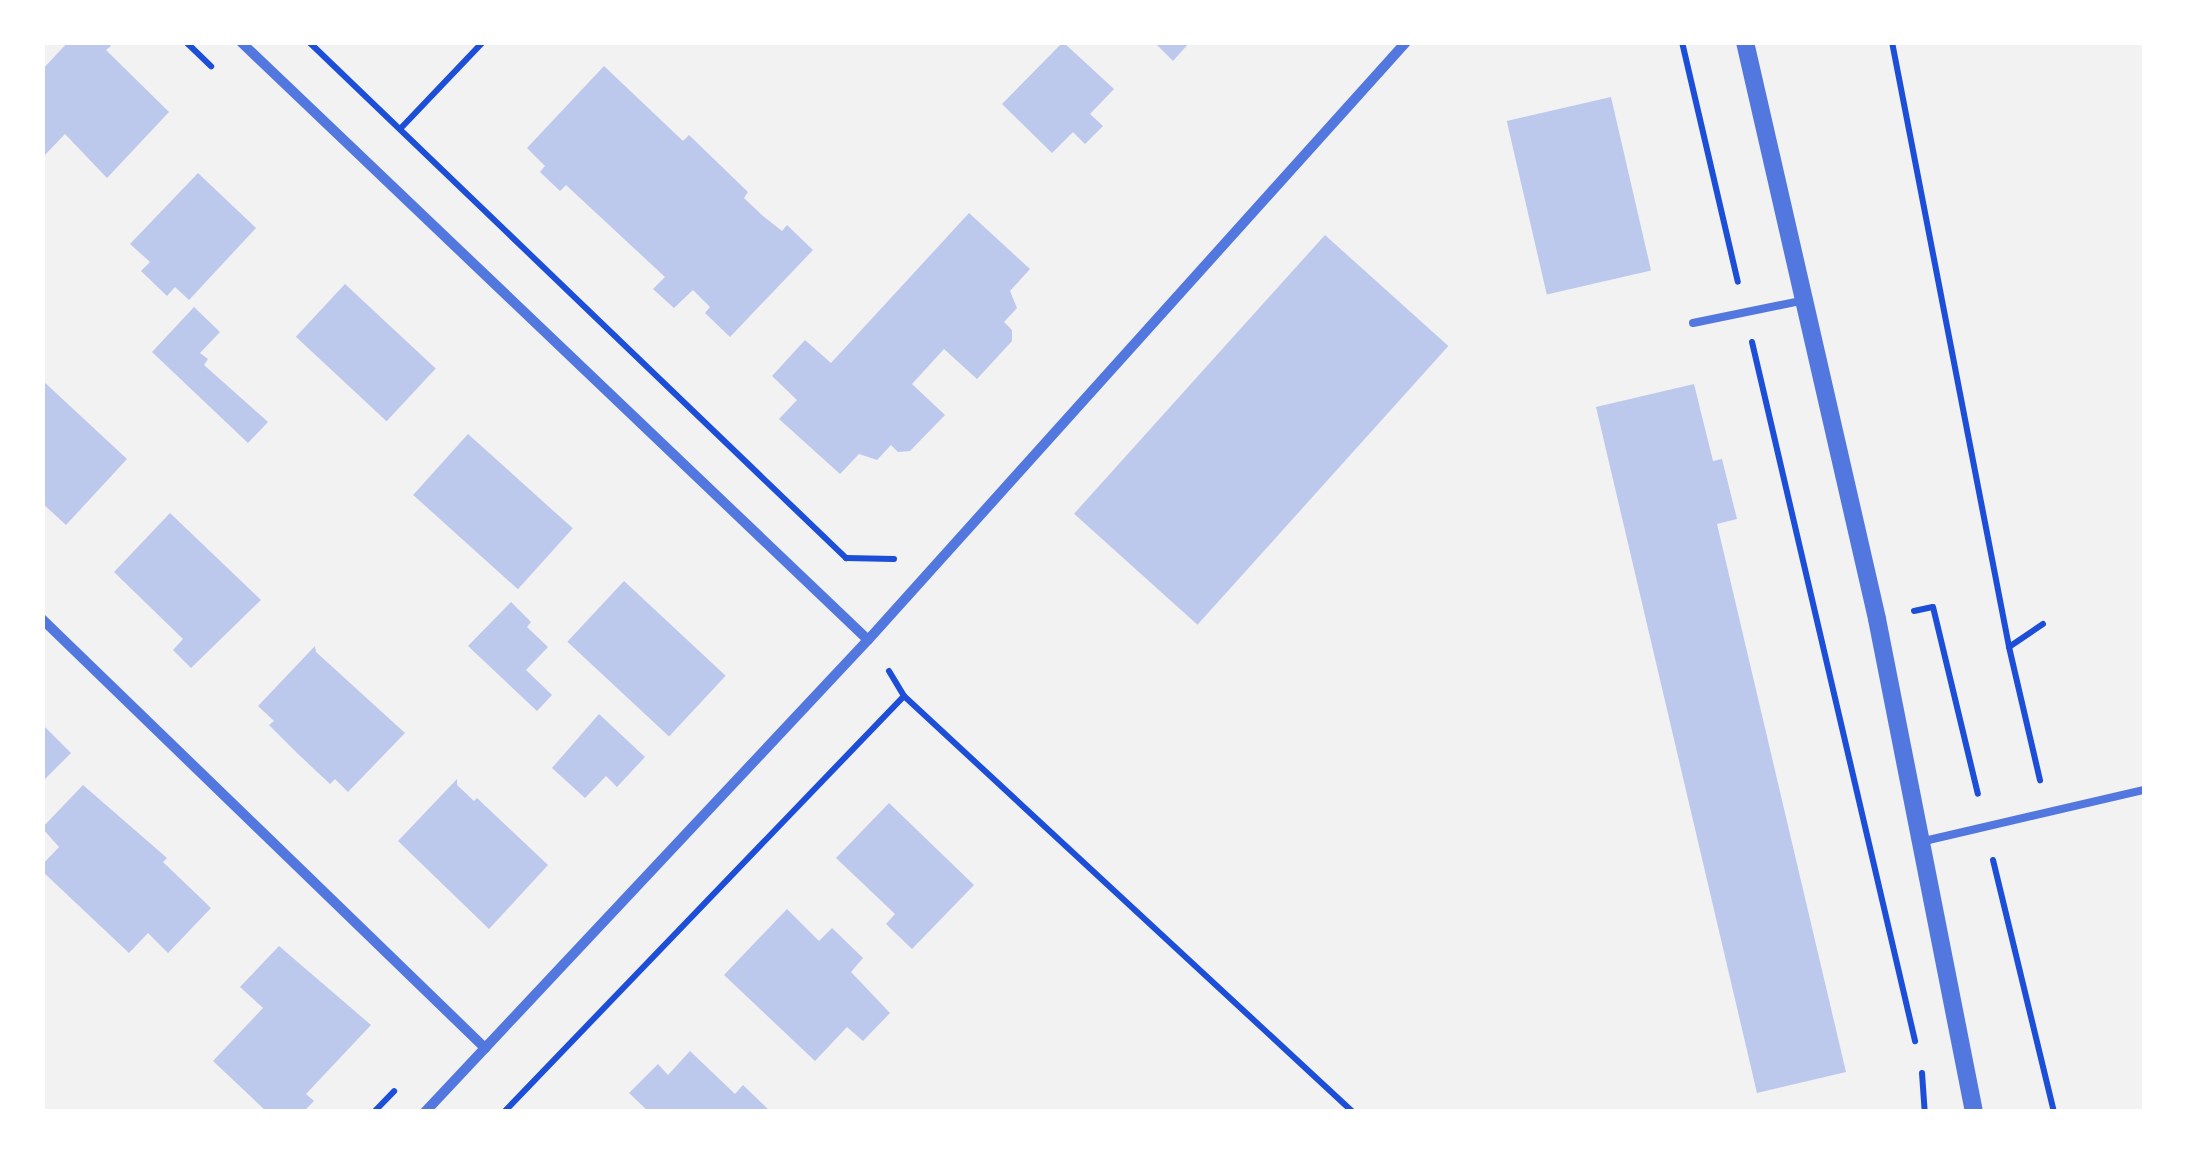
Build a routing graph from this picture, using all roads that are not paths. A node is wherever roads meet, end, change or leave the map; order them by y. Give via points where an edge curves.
1 (241, 42) edge
2 (1406, 42) edge
3 (1745, 42) edge
4 (1805, 300) junction
5 (1693, 323) dead end
6 (42, 619) edge
7 (868, 640) junction
8 (2144, 790) edge
9 (1919, 842) junction
10 (485, 1048) junction
11 (425, 1112) edge
12 (1974, 1112) edge

1 - 7 street
2 - 7 street
3 - 4 street
4 - 5 lane
4 - 9 street
6 - 10 street
7 - 10 street
8 - 9 lane
9 - 12 street
10 - 11 street

